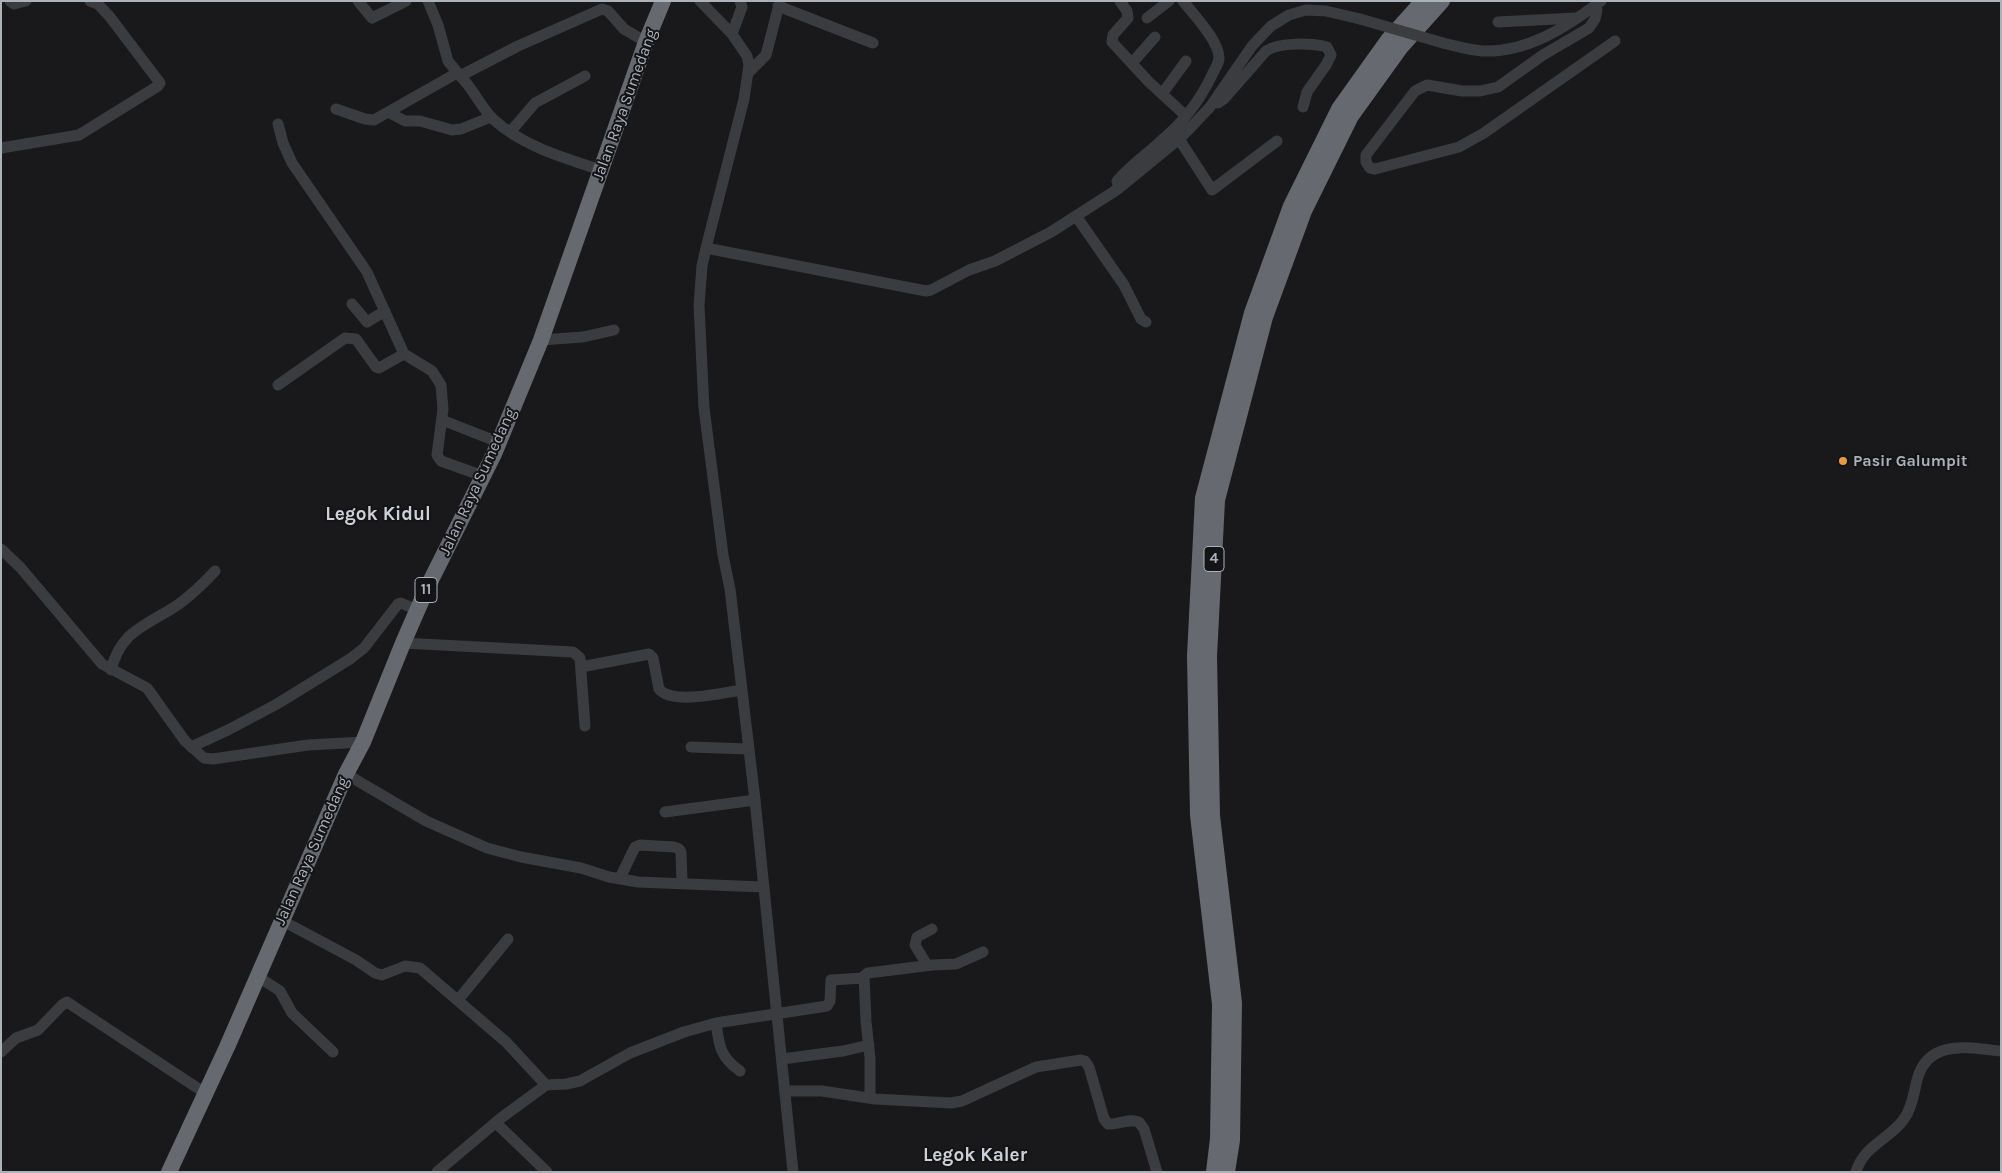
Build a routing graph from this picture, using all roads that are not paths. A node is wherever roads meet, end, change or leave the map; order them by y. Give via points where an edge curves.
1 (10, 1) edge
2 (26, 1) edge
3 (90, 1) edge
4 (358, 1) edge
5 (406, 1) edge
6 (428, 1) edge
7 (663, 1) edge
8 (700, 1) edge
9 (740, 1) edge
10 (1120, 1) edge
11 (1169, 1) edge
12 (1184, 1) edge
13 (1423, 1) edge
14 (1442, 1) edge
15 (779, 4) edge
16 (1598, 4) edge
17 (1147, 18) dead end
18 (1577, 18) junction
19 (1498, 22) dead end
20 (732, 34) junction
21 (1155, 37) dead end
22 (646, 42) junction
23 (1615, 42) dead end
24 (873, 43) dead end
25 (1186, 61) dead end
26 (1132, 63) junction
27 (749, 72) junction
28 (458, 74) junction
29 (584, 76) dead end
30 (1162, 94) junction
31 (1210, 107) junction
32 (1303, 108) dead end
33 (336, 109) dead end
34 (388, 112) junction
35 (1186, 116) junction
36 (491, 117) junction
37 (278, 124) dead end
38 (511, 131) junction
39 (1179, 139) junction
40 (1277, 141) dead end
41 (1, 148) edge
42 (601, 170) junction
43 (1118, 189) junction
44 (1076, 216) junction
45 (706, 248) junction
46 (352, 304) dead end
47 (385, 311) junction
48 (1146, 322) dead end
49 (614, 330) dead end
50 (542, 340) junction
51 (404, 354) junction
52 (278, 385) dead end
53 (442, 420) junction
54 (498, 442) junction
55 (483, 476) junction
56 (1, 549) edge
57 (216, 571) dead end
58 (417, 610) junction
59 (403, 642) junction
60 (580, 667) junction
61 (111, 670) junction
62 (742, 690) junction
63 (585, 726) dead end
64 (362, 742) junction
65 (191, 747) junction
66 (691, 748) dead end
67 (748, 749) junction
68 (346, 774) junction
69 (755, 800) junction
70 (665, 812) dead end
71 (620, 878) junction
72 (682, 883) junction
73 (763, 887) junction
74 (281, 920) junction
75 (932, 929) dead end
76 (508, 939) dead end
77 (983, 952) dead end
78 (927, 965) junction
79 (257, 976) junction
80 (863, 978) junction
81 (458, 1000) junction
82 (778, 1013) junction
83 (716, 1023) junction
84 (869, 1045) junction
85 (2001, 1051) edge
86 (1, 1052) edge
87 (333, 1052) dead end
88 (782, 1059) junction
89 (740, 1071) dead end
90 (546, 1085) junction
91 (785, 1090) junction
92 (205, 1093) junction
93 (870, 1098) junction
94 (496, 1123) junction
95 (169, 1172) edge
96 (437, 1172) edge
97 (547, 1172) edge
98 (793, 1172) edge
99 (1157, 1172) edge
100 (1214, 1172) edge
101 (1227, 1172) edge
102 (1856, 1172) edge

1 - 2 street via 14,4
3 - 41 street via 98,4 110,17 160,83 78,135
4 - 5 street via 372,18
6 - 28 street via 448,61
7 - 22 highway, Jalan Raya Sumedang / 11
8 - 20 street
9 - 20 street via 742,8
10 - 26 street via 1128,18 1113,35 1112,42
11 - 17 street
12 - 35 street via 1207,32 1219,60 1206,87
13 - 100 highway, 4 via 1389,39 1340,109 1291,206 1252,313 1203,498 1195,666 1198,816 1220,1004 1218,1139
14 - 101 highway, 4 via 1400,48 1351,116 1304,211 1265,317 1217,500 1209,666 1212,816 1234,1003 1232,1140
15 - 24 street
15 - 27 street via 766,55
16 - 18 street
16 - 23 street via 1589,28 1498,87 1480,92 1427,85 1415,91 1366,154 1366,162 1375,169 1459,147
18 - 19 street
18 - 31 street, bridge via 1527,45 1506,50 1481,50 1326,11 1306,10 1271,26 1252,46
20 - 27 street via 747,56
21 - 26 street
22 - 28 street via 620,26 605,9 599,10
22 - 42 highway, Jalan Raya Sumedang / 11
25 - 30 street
26 - 30 street
27 - 45 street
28 - 34 street
28 - 36 street
29 - 38 street via 535,103
30 - 35 street
31 - 32 street via 1224,99 1273,46 1316,44 1327,47 1331,55 1307,92
31 - 39 street
33 - 34 street via 370,120
34 - 36 street via 405,121 420,121 452,130
35 - 43 street via 1163,140 1130,166 1118,181
36 - 38 street
37 - 47 street via 292,163 355,252
38 - 42 street via 529,143
39 - 40 street via 1212,190
39 - 43 street
42 - 50 highway, Jalan Raya Sumedang / 11
43 - 44 street
44 - 45 street via 995,261 926,291
44 - 48 street via 1124,285 1141,319
45 - 62 street via 699,306 704,408
46 - 47 street via 367,322
47 - 51 street
49 - 50 street via 583,337
50 - 54 highway, Jalan Raya Sumedang / 11
51 - 52 street via 379,368 356,338 345,338
51 - 53 street via 437,377 443,395
53 - 54 street
53 - 55 street via 438,458
54 - 55 highway, Jalan Raya Sumedang / 11
55 - 58 highway, Jalan Raya Sumedang / 11
56 - 61 street via 20,567 93,655
57 - 61 street via 176,606 128,636 115,653
58 - 59 highway, Jalan Raya Sumedang / 11
58 - 65 street via 398,604 355,656 277,704
59 - 60 street via 574,652 580,658
59 - 64 highway, Jalan Raya Sumedang / 11
60 - 62 street via 649,654 653,658 659,689 668,696 702,696
60 - 63 street
61 - 65 street via 147,688
62 - 67 street
64 - 65 street via 308,744 208,760
64 - 68 highway, Jalan Raya Sumedang / 11
66 - 67 street
67 - 69 street
68 - 71 street via 426,821 487,848
68 - 74 highway, Jalan Raya Sumedang / 11
69 - 70 street
69 - 73 street
71 - 72 street via 638,882
71 - 72 street via 635,847 674,847 681,852
72 - 73 street
73 - 82 street
74 - 79 highway, Jalan Raya Sumedang / 11
74 - 81 street via 375,973 382,975 405,966 420,968
75 - 78 street via 917,937 915,945
76 - 81 street
77 - 78 street via 956,964
78 - 80 street via 868,973
79 - 87 street via 280,991 292,1013
79 - 92 highway, Jalan Raya Sumedang / 11
80 - 82 street via 831,980 827,1006
80 - 84 street
81 - 90 street via 506,1042
82 - 83 street
82 - 88 street
83 - 89 street via 724,1058
83 - 90 street via 630,1053 580,1081
84 - 88 street
84 - 93 street
85 - 102 street via 1956,1047 1936,1053 1918,1075 1905,1118 1867,1152
86 - 92 street via 16,1038 38,1030 67,1002
88 - 91 street
90 - 94 street
91 - 93 street
91 - 98 street
92 - 95 highway, Jalan Raya Sumedang / 11
93 - 99 street via 951,1103 1036,1068 1074,1060 1085,1061 1104,1119 1108,1124 1139,1122
94 - 96 street
94 - 97 street

